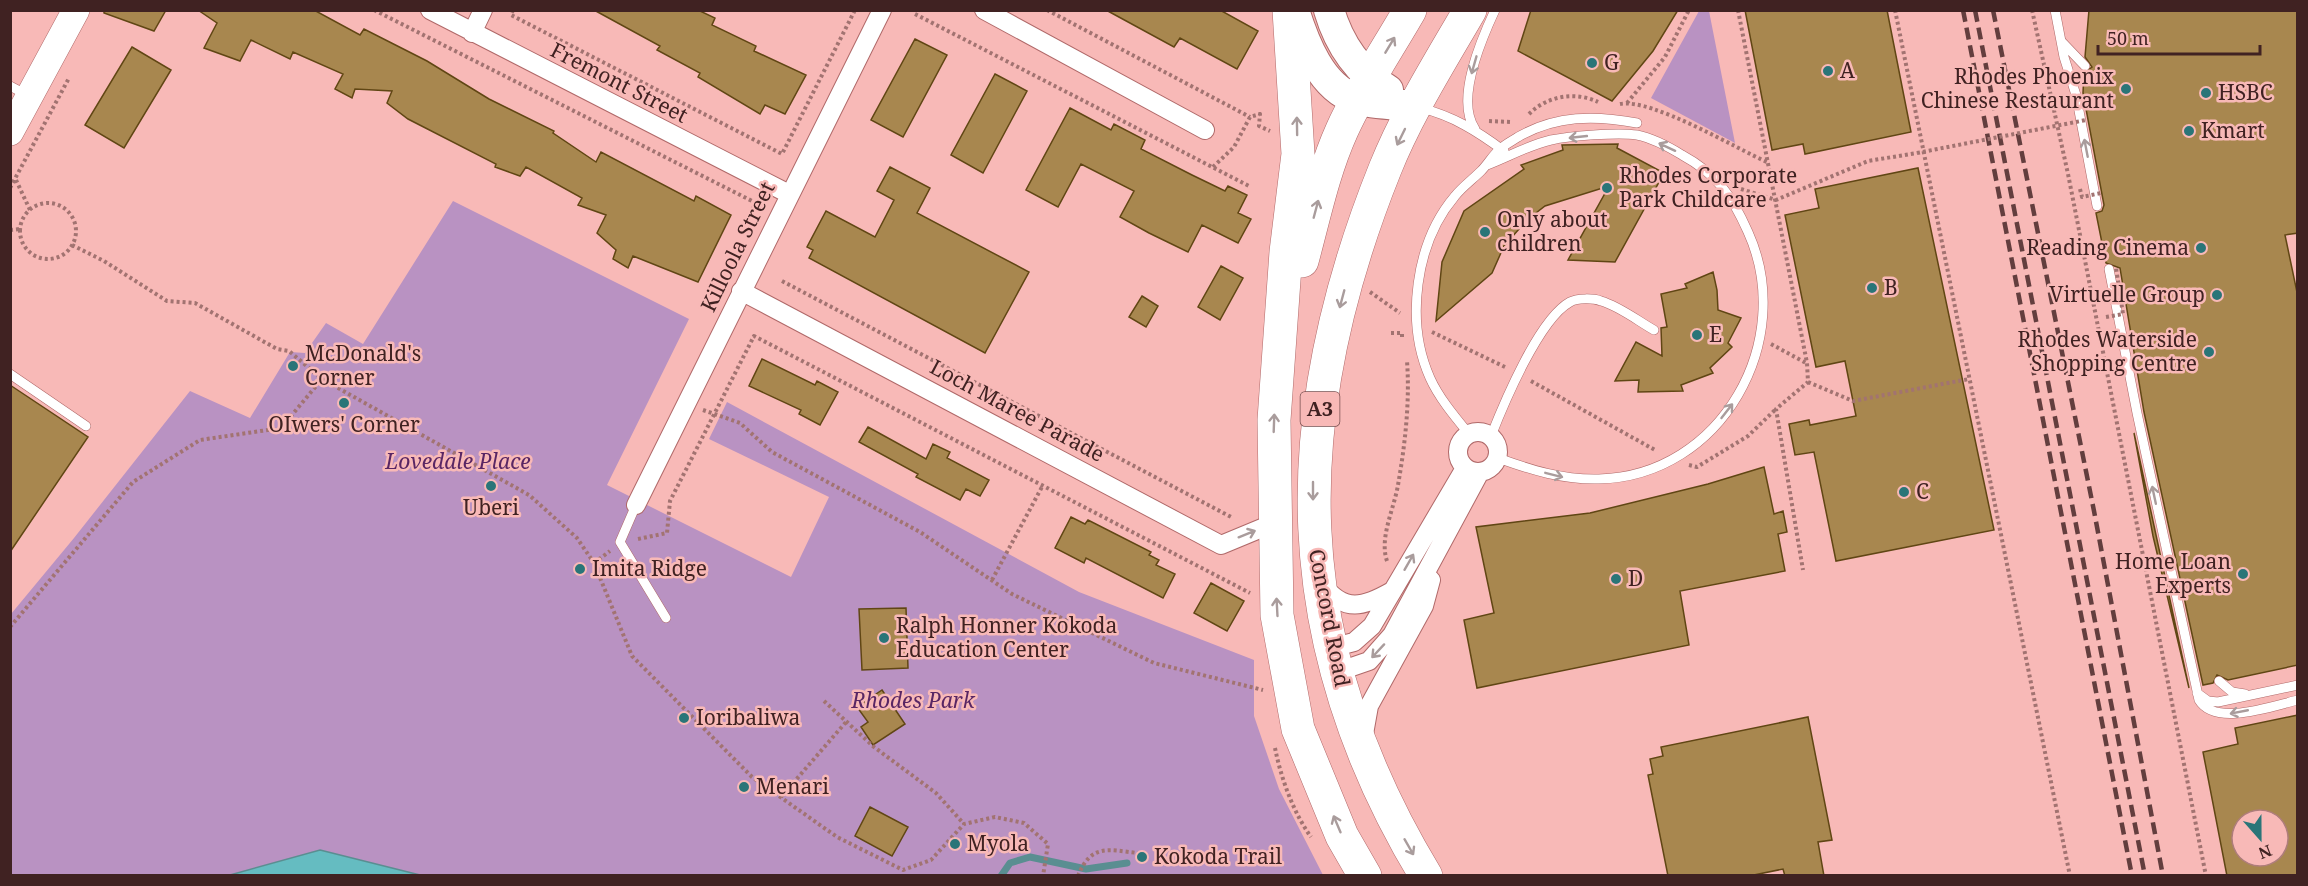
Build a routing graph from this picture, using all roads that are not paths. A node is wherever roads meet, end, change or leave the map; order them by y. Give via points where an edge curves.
1 (76, 10) edge
2 (430, 10) edge
3 (483, 10) edge
4 (882, 10) edge
5 (984, 10) edge
6 (1289, 10) edge
7 (1294, 10) edge
8 (1329, 10) edge
9 (1410, 10) edge
10 (1470, 10) edge
11 (1495, 10) edge
12 (2055, 10) edge
13 (472, 33) junction
14 (2060, 37) junction
15 (2085, 66) dead end
16 (1362, 89) junction
17 (21, 91) edge
18 (1416, 106) junction
19 (1637, 123) dead end
20 (1475, 129) junction
21 (1205, 130) dead end
22 (10, 132) edge
23 (1500, 148) junction
24 (1510, 156) junction
25 (1487, 165) junction
26 (789, 194) junction
27 (2097, 206) dead end
28 (2112, 268) road end
29 (741, 291) junction
30 (1654, 330) dead end
31 (1279, 347) junction
32 (10, 374) edge
33 (86, 426) dead end
34 (1469, 434) junction
35 (1491, 436) junction
36 (1498, 458) junction
37 (1472, 470) junction
38 (636, 505) joint
39 (1274, 523) junction
40 (1441, 543) junction
41 (1318, 579) junction
42 (1392, 591) junction
43 (666, 618) dead end
44 (1334, 660) junction
45 (1284, 665) junction
46 (2219, 681) dead end
47 (2298, 685) edge
48 (2196, 691) junction
49 (2256, 693) junction
50 (2298, 700) edge
51 (1366, 757) junction
52 (1365, 876) edge
53 (1426, 876) edge

1 - 17 street
2 - 13 street, Fremont Street
3 - 13 street
4 - 26 street, Killoola Street
5 - 21 street
31 -> 6 highway via 1298,154
7 - 16 main road via 1323,72 1337,88
8 - 16 main road
16 -> 9 highway, A3
10 - 18 highway, A3
11 -> 20 lane via 1472,72 1467,107
12 - 14 lane
13 - 26 street, Fremont Street
14 - 15 lane
27 -> 14 lane via 2076,95
16 - 18 main road
31 -> 16 highway, A3 via 1324,180
17 - 22 street
18 - 20 lane
18 -> 41 highway, Concord Road / A3 via 1386,167 1359,243 1327,368 1313,487
19 - 23 lane via 1585,117 1550,122
20 - 23 lane
23 - 24 lane
23 - 25 lane
24 - 25 lane
36 -> 24 lane via 1565,478 1601,479 1637,473 1671,459 1712,429 1744,387 1761,339 1765,308 1760,266 1746,226 1722,183 1696,162 1637,135 1551,140
25 - 34 lane via 1454,197 1432,234 1419,279 1418,331 1430,378
26 - 29 street, Killoola Street
48 -> 28 lane
29 - 38 street, Killoola Street
29 -> 39 street, Loch Maree Parade via 1221,545
30 - 35 lane via 1602,301 1572,300 1559,309 1541,332
39 -> 31 highway, Concord Road / A3
32 - 33 lane
34 - 35 street
34 - 37 street via 1458,450 1459,461
35 - 36 street via 1498,447
36 - 37 street via 1492,466
37 - 40 street
42 -> 37 street
38 - 43 lane via 620,542
45 -> 39 highway, Concord Road / A3 via 1277,615
40 -> 44 street via 1392,635 1369,661
40 - 51 street via 1424,606 1366,714
41 - 42 street via 1332,596 1350,605 1370,603
41 - 44 highway, Concord Road / A3
42 - 44 street via 1372,626
44 - 45 highway
44 - 51 highway, Concord Road / A3
52 -> 45 highway, Concord Road / A3 via 1342,836 1298,729
46 - 49 lane via 2232,692
47 - 49 lane
48 - 49 lane via 2213,702
50 -> 48 lane via 2219,714 2201,704
51 -> 53 highway, Concord Road / A3 via 1392,816

